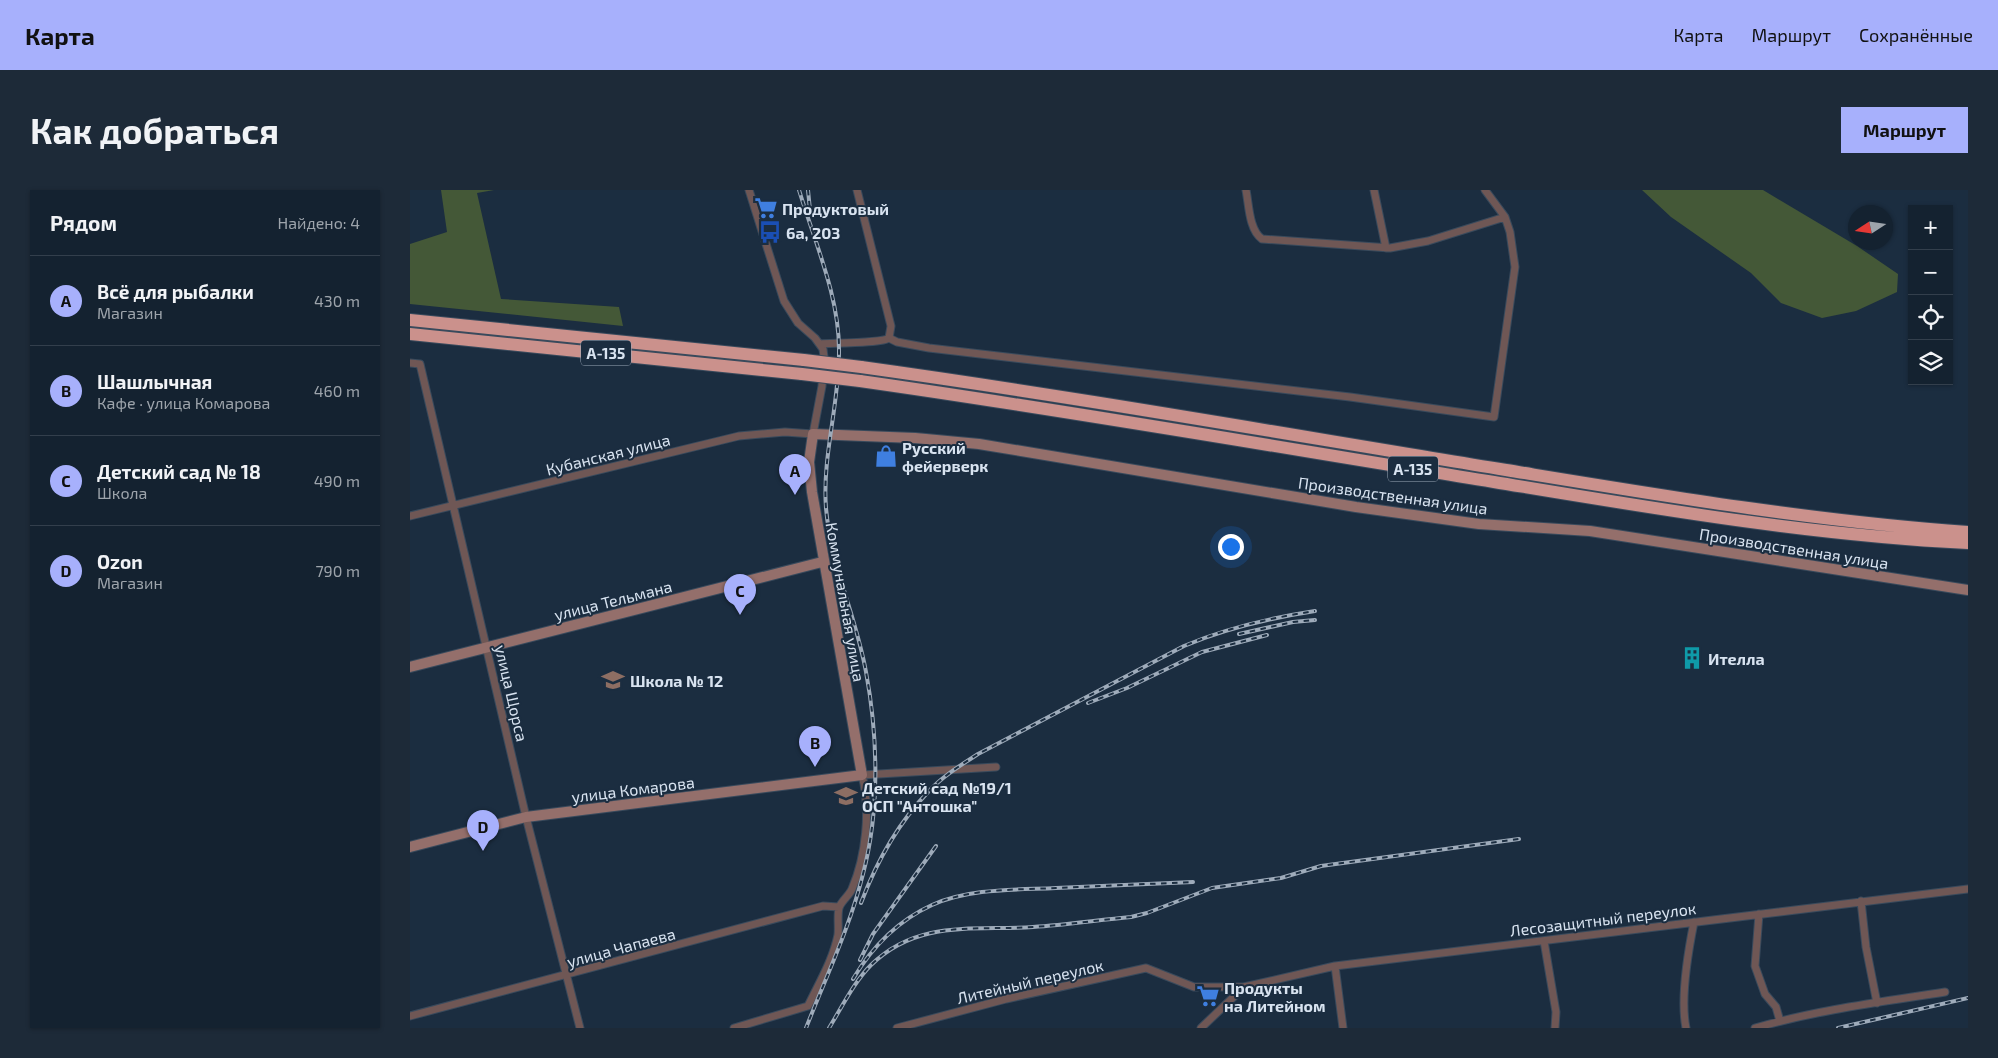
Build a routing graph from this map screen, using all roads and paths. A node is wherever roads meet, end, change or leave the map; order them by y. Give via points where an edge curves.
1 (749, 190) edge
2 (857, 190) edge
3 (1246, 190) edge
4 (1374, 190) edge
5 (1485, 190) edge
6 (1504, 217) junction
7 (1386, 248) junction
8 (410, 320) edge
9 (410, 334) edge
10 (889, 338) junction
11 (820, 344) junction
12 (410, 362) edge
13 (813, 434) junction
14 (453, 506) junction
15 (410, 516) edge
16 (1968, 532) edge
17 (1968, 543) edge
18 (822, 562) junction
19 (1968, 590) edge
20 (488, 648) junction
21 (410, 667) edge
22 (996, 766) dead end
23 (862, 775) junction
24 (526, 817) junction
25 (410, 847) edge
26 (1968, 889) edge
27 (1861, 901) junction
28 (839, 907) junction
29 (1759, 914) junction
30 (1694, 922) junction
31 (1544, 941) junction
32 (1335, 966) junction
33 (568, 975) junction
34 (1169, 978) joint
35 (1244, 987) junction
36 (1945, 992) dead end
37 (1877, 1002) junction
38 (410, 1016) edge
39 (1780, 1021) junction
40 (580, 1028) edge
41 (734, 1028) edge
42 (897, 1028) edge
43 (1201, 1028) edge
44 (1343, 1028) edge
45 (1555, 1028) edge
46 (1686, 1028) edge
47 (1755, 1028) edge

1 - 11 street via 784,301 798,323
2 - 10 street via 891,326
3 - 7 street via 1252,225 1262,239
4 - 7 street
5 - 6 street
6 - 7 street via 1428,241
6 - 10 street via 1510,232 1515,266 1494,416 1350,396 928,348
8 - 16 highway, А-135, bridge via 862,367 1754,510
9 - 17 highway, А-135, bridge via 860,381 1752,524 1837,534
10 - 11 street via 880,342
11 - 13 street via 824,357
12 - 14 street, улица Щорса via 420,364
13 - 14 street, Кубанская улица via 784,432 739,436
13 - 18 street, Коммунальная улица via 810,474
13 - 19 street, Производственная улица via 915,438 988,446 1356,507 1479,524 1590,531
14 - 15 street, Кубанская улица
14 - 20 street, улица Щорса
18 - 20 street, улица Тельмана
18 - 23 street, Коммунальная улица
20 - 21 street, улица Тельмана
20 - 24 street, улица Щорса
22 - 23 street
23 - 24 street, улица Комарова
23 - 28 street via 865,829 860,861 852,891
24 - 25 street, улица Комарова
24 - 33 street, улица Щорса
26 - 27 street, Лесозащитный переулок
27 - 29 street, Лесозащитный переулок
27 - 37 street
28 - 33 street, улица Чапаева via 823,906
28 - 41 street via 838,934 832,956 808,1006
29 - 30 street, Лесозащитный переулок
29 - 39 street via 1755,966
30 - 31 street, Лесозащитный переулок
30 - 46 street via 1686,962
31 - 32 street, Лесозащитный переулок
31 - 45 street via 1556,1012
32 - 35 street, Лесозащитный переулок
32 - 44 street
33 - 38 street, улица Чапаева
33 - 40 street, улица Щорса
34 - 35 street, Лесозащитный переулок via 1194,987
34 - 42 street, Литейный переулок via 1146,968 1006,999
35 - 43 street
36 - 37 street
37 - 39 street
39 - 47 street

